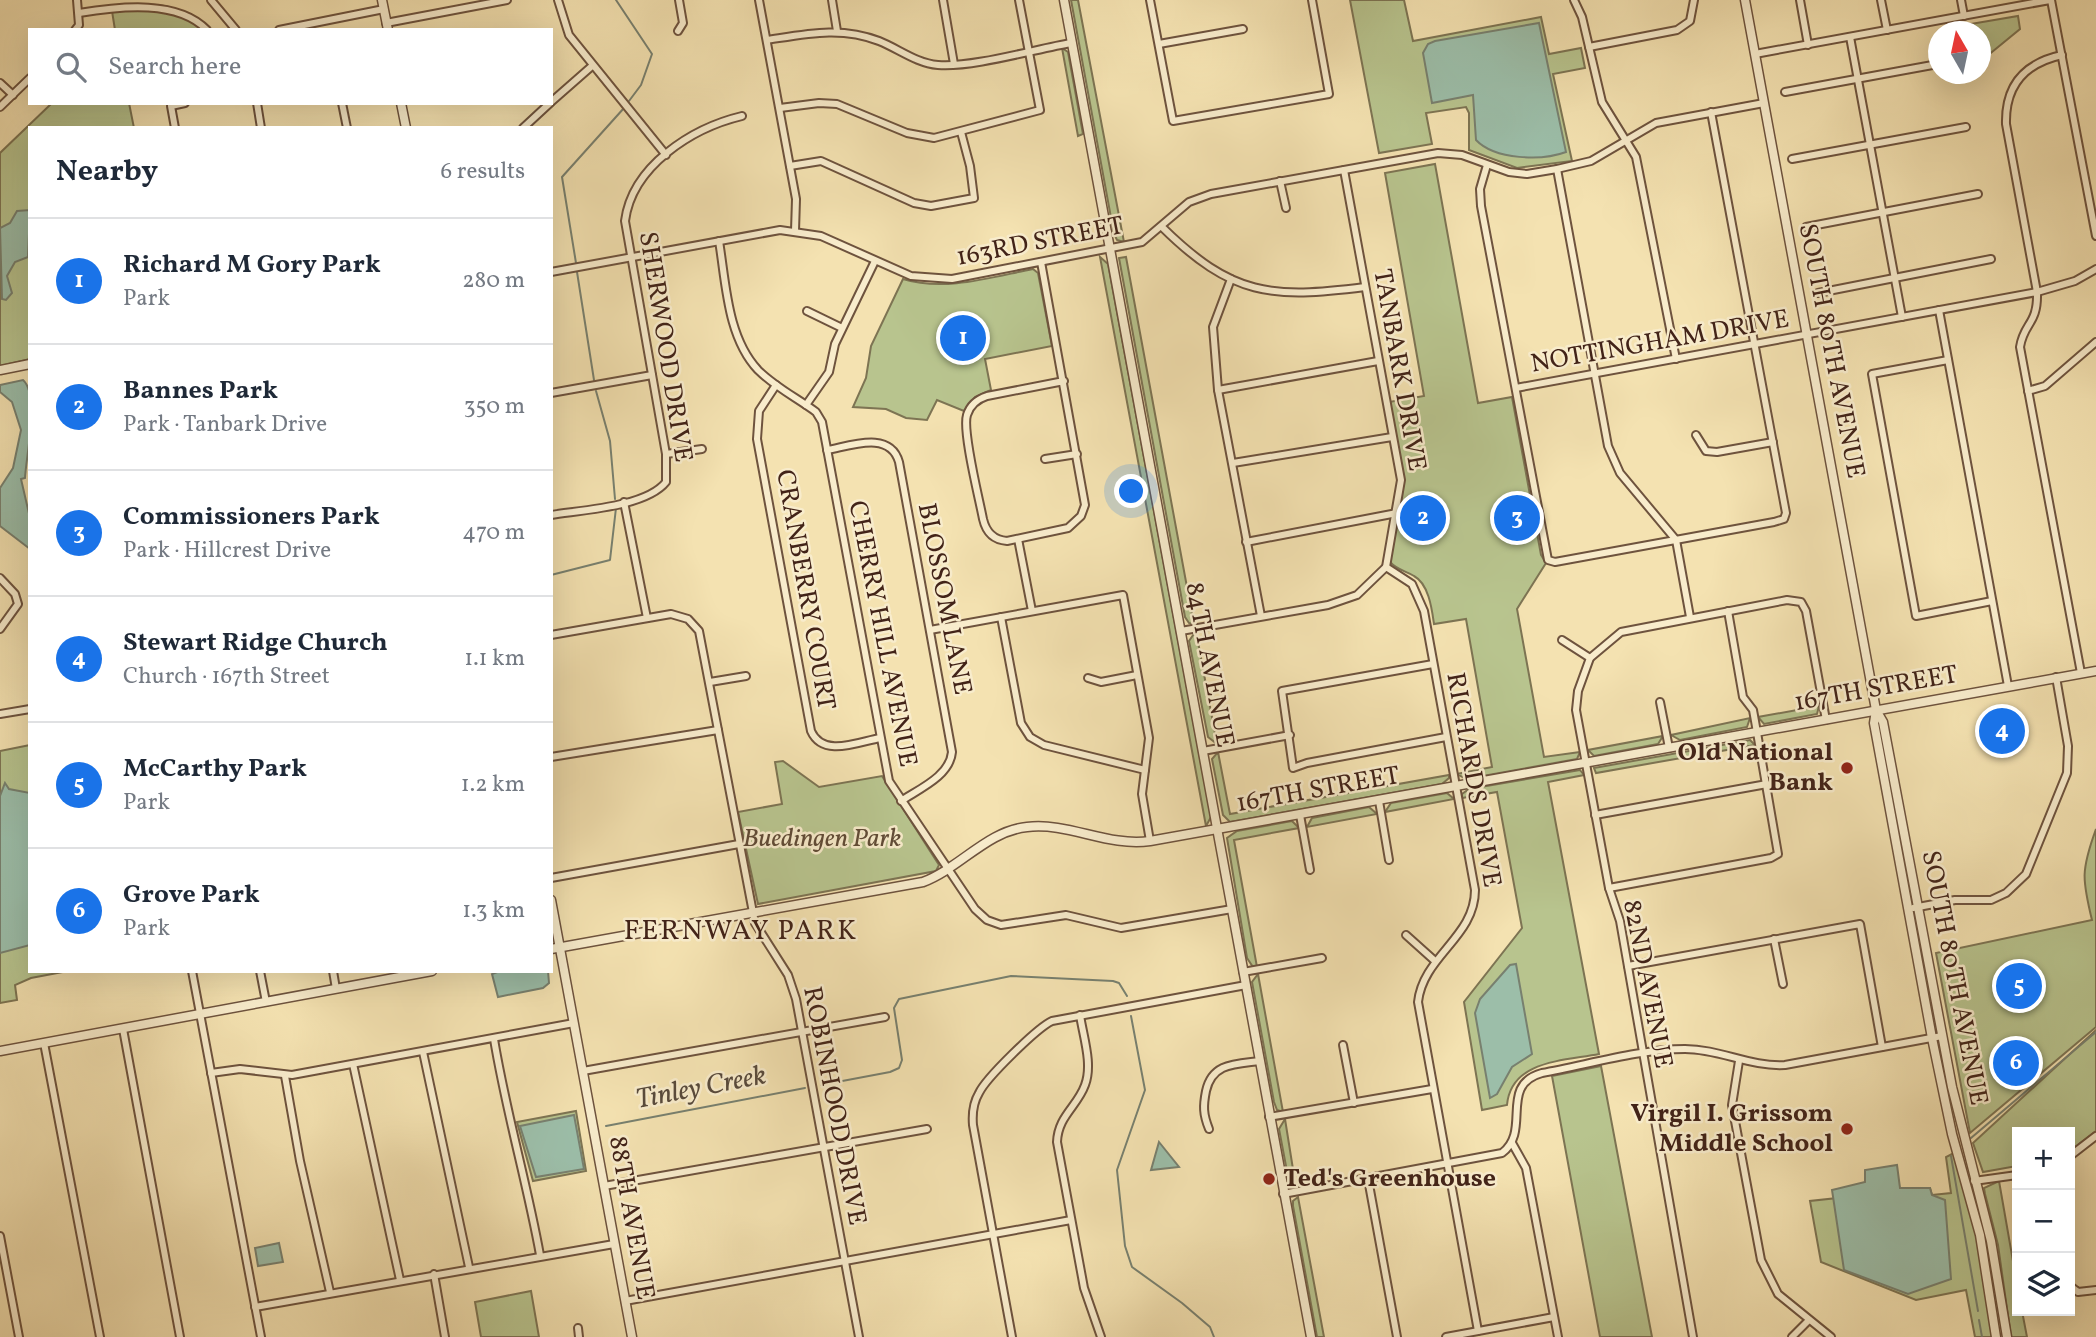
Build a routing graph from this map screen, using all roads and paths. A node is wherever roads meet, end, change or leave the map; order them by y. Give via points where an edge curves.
1 (77, 0) edge
2 (211, 0) edge
3 (507, 0) edge
4 (558, 0) edge
5 (679, 0) edge
6 (759, 0) edge
7 (832, 0) edge
8 (943, 0) edge
9 (1019, 0) edge
10 (1064, 0) edge
11 (1150, 0) edge
12 (1311, 0) edge
13 (1574, 0) edge
14 (1694, 0) edge
15 (1745, 0) edge
16 (1800, 0) edge
17 (1881, 0) edge
18 (1961, 0) edge
19 (2051, 0) edge
20 (127, 3) edge
21 (383, 4) edge
22 (79, 13) junction
23 (1964, 16) junction
24 (387, 26) edge
25 (77, 28) edge
26 (205, 28) edge
27 (234, 28) edge
28 (287, 28) edge
29 (1243, 29) dead end
30 (1887, 30) junction
31 (678, 31) dead end
32 (838, 31) junction
33 (1850, 37) junction
34 (767, 40) junction
35 (1072, 43) junction
36 (1159, 44) junction
37 (1808, 45) junction
38 (1589, 47) junction
39 (1028, 51) junction
40 (1755, 54) junction
41 (2062, 55) junction
42 (954, 64) junction
43 (592, 66) junction
44 (1928, 66) edge
45 (1858, 78) junction
46 (28, 80) edge
47 (0, 83) edge
48 (1785, 92) dead end
49 (13, 95) junction
50 (553, 101) edge
51 (1764, 103) junction
52 (176, 105) edge
53 (257, 105) edge
54 (342, 105) edge
55 (401, 105) edge
56 (549, 105) edge
57 (0, 107) edge
58 (780, 108) junction
59 (1711, 112) junction
60 (741, 116) dead end
61 (175, 126) edge
62 (261, 126) edge
63 (347, 126) edge
64 (406, 126) edge
65 (525, 126) edge
66 (1966, 127) dead end
67 (961, 132) junction
68 (1626, 141) junction
69 (1871, 145) junction
70 (666, 155) junction
71 (1792, 159) dead end
72 (1487, 165) junction
73 (790, 166) junction
74 (1557, 169) junction
75 (1343, 170) junction
76 (1280, 181) junction
77 (1978, 194) dead end
78 (1286, 208) dead end
79 (1883, 212) junction
80 (1162, 227) junction
81 (1806, 227) dead end
82 (795, 231) junction
83 (2096, 236) edge
84 (719, 240) junction
85 (1111, 250) junction
86 (630, 258) junction
87 (1991, 259) dead end
88 (875, 261) junction
89 (1041, 262) junction
90 (2096, 269) edge
91 (553, 272) edge
92 (1895, 278) junction
93 (1231, 279) junction
94 (1365, 287) junction
95 (2037, 292) junction
96 (1818, 293) dead end
97 (1939, 310) junction
98 (807, 311) dead end
99 (1902, 317) junction
100 (842, 328) junction
101 (1806, 335) junction
102 (2096, 342) edge
103 (1754, 345) junction
104 (1676, 359) junction
105 (1948, 360) junction
106 (1378, 361) junction
107 (28, 364) edge
108 (0, 370) edge
109 (1595, 374) junction
110 (652, 375) junction
111 (1063, 381) junction
112 (776, 385) junction
113 (1516, 388) junction
114 (1218, 390) junction
115 (2028, 391) junction
116 (553, 393) edge
117 (806, 405) junction
118 (1696, 435) dead end
119 (1392, 437) junction
120 (1773, 442) junction
121 (702, 449) dead end
122 (827, 450) junction
123 (666, 454) junction
124 (1077, 454) junction
125 (1045, 459) dead end
126 (1233, 463) junction
127 (624, 502) junction
128 (1397, 513) junction
129 (553, 515) edge
130 (1018, 539) junction
131 (1676, 540) junction
132 (1246, 542) junction
133 (1386, 566) junction
134 (0, 578) edge
135 (1992, 601) junction
136 (1032, 611) junction
137 (1728, 611) junction
138 (1261, 616) junction
139 (1001, 617) junction
140 (1690, 617) junction
141 (647, 618) junction
142 (0, 629) edge
143 (930, 630) junction
144 (1181, 631) junction
145 (553, 635) edge
146 (1562, 640) dead end
147 (1590, 658) junction
148 (1433, 664) junction
149 (2096, 671) edge
150 (2081, 673) junction
151 (1137, 675) junction
152 (746, 676) dead end
153 (2056, 677) junction
154 (1088, 678) dead end
155 (710, 682) junction
156 (2008, 686) junction
157 (1660, 702) dead end
158 (28, 709) edge
159 (1876, 710) junction
160 (0, 714) edge
161 (1826, 720) junction
162 (718, 730) junction
163 (1757, 732) junction
164 (1290, 735) junction
165 (1446, 737) junction
166 (880, 738) junction
167 (1669, 748) junction
168 (1203, 751) junction
169 (553, 757) edge
170 (1586, 763) junction
171 (1145, 770) junction
172 (1767, 784) junction
173 (1455, 786) junction
174 (901, 801) junction
175 (1379, 801) junction
176 (1300, 815) junction
177 (1595, 815) junction
178 (1218, 829) junction
179 (1150, 841) junction
180 (739, 844) junction
181 (1389, 860) dead end
182 (948, 870) junction
183 (1310, 870) dead end
184 (553, 878) edge
185 (1609, 888) junction
186 (1918, 907) junction
187 (1232, 909) junction
188 (1908, 909) junction
189 (753, 914) junction
190 (553, 919) edge
191 (1406, 935) dead end
192 (1774, 939) junction
193 (556, 948) edge
194 (1322, 958) dead end
195 (1435, 961) junction
196 (1628, 966) junction
197 (1244, 972) junction
198 (192, 973) edge
199 (260, 973) edge
200 (333, 973) edge
201 (421, 973) edge
202 (1783, 984) dead end
203 (1246, 985) junction
204 (336, 989) junction
205 (266, 1002) junction
206 (200, 1015) junction
207 (1080, 1015) junction
208 (885, 1017) dead end
209 (574, 1023) junction
210 (123, 1029) junction
211 (803, 1031) junction
212 (1942, 1036) junction
213 (1932, 1038) junction
214 (494, 1039) junction
215 (44, 1043) junction
216 (1343, 1045) dead end
217 (1882, 1047) junction
218 (0, 1051) edge
219 (423, 1052) junction
220 (1644, 1054) junction
221 (1259, 1061) junction
222 (1739, 1061) junction
223 (353, 1065) junction
224 (583, 1071) junction
225 (211, 1073) junction
226 (285, 1076) junction
227 (1432, 1089) junction
228 (1354, 1103) junction
229 (1269, 1117) junction
230 (927, 1129) dead end
231 (1209, 1129) dead end
232 (2096, 1136) edge
233 (1512, 1143) junction
234 (824, 1147) junction
235 (2075, 1152) edge
236 (1447, 1165) junction
237 (2012, 1176) edge
238 (1368, 1179) junction
239 (1976, 1181) junction
240 (1966, 1183) junction
241 (604, 1186) junction
242 (1283, 1194) junction
243 (1071, 1220) junction
244 (994, 1235) junction
245 (0, 1236) edge
246 (614, 1244) junction
247 (541, 1255) junction
248 (845, 1262) junction
249 (469, 1268) junction
250 (434, 1274) junction
251 (400, 1280) junction
252 (2075, 1290) edge
253 (2096, 1290) edge
254 (330, 1293) junction
255 (625, 1301) junction
256 (255, 1307) junction
257 (1554, 1317) junction
258 (1808, 1321) junction
259 (578, 1328) dead end
260 (1478, 1331) junction
261 (19, 1337) edge
262 (100, 1337) edge
263 (180, 1337) edge
264 (261, 1337) edge
265 (445, 1337) edge
266 (579, 1337) edge
267 (632, 1337) edge
268 (859, 1337) edge
269 (1012, 1337) edge
270 (1101, 1337) edge
271 (1311, 1337) edge
272 (1397, 1337) edge
273 (1446, 1337) edge
274 (1558, 1337) edge
275 (1693, 1337) edge
276 (1793, 1337) edge
277 (1830, 1337) edge
278 (1996, 1337) edge
279 (2007, 1337) edge

1 - 22 street
2 - 27 street
3 - 24 street
4 - 43 street via 569,34
5 - 31 street via 683,23
6 - 34 street
7 - 32 street
8 - 42 street
9 - 39 street
10 - 35 street, 84TH AVENUE
11 - 36 street
12 - 36 street via 1329,94 1173,121
13 - 38 street
14 - 38 street via 1690,21 1677,30
15 - 40 street, SOUTH 80TH AVENUE
16 - 37 street
17 - 30 street
18 - 23 street
19 - 23 street
19 - 41 street
20 - 22 street
20 - 26 street via 171,2 190,11
21 - 24 street
21 - 28 street
22 - 25 street
23 - 30 street
29 - 36 street
30 - 33 street
32 - 34 street
32 - 42 street via 878,40 919,61
33 - 37 street
33 - 45 street
34 - 58 street
35 - 39 street
35 - 85 street, 84TH AVENUE
37 - 40 street
38 - 68 street via 1602,102
39 - 42 street
39 - 67 street via 1040,110
40 - 51 street, SOUTH 80TH AVENUE
41 - 83 street
41 - 95 street via 2039,62 2022,74 2011,90 2006,113
43 - 50 street
43 - 70 street
44 - 45 street
45 - 48 street
45 - 69 street
46 - 49 street
47 - 49 street
49 - 57 street
51 - 59 street, 163RD STREET
51 - 101 street, SOUTH 80TH AVENUE
52 - 61 street via 171,106
53 - 62 street
54 - 63 street
55 - 64 street
56 - 65 street
58 - 67 street via 828,103 854,109 916,136 934,138
58 - 73 street
59 - 68 street, 163RD STREET via 1656,123
59 - 103 street
60 - 70 street, SHERWOOD DRIVE via 702,128
66 - 69 street
67 - 73 street via 974,198 931,206 907,202 821,161
68 - 74 street, 163RD STREET via 1591,161
68 - 104 street via 1636,157
69 - 71 street
69 - 79 street
70 - 86 street, SHERWOOD DRIVE via 635,186 627,202
72 - 74 street, 163RD STREET via 1518,173
72 - 75 street, 163RD STREET via 1444,153
72 - 113 street via 1480,206
73 - 82 street
74 - 109 street
75 - 76 street, 163RD STREET
75 - 94 street, TANBARK DRIVE
76 - 78 street
76 - 80 street, 163RD STREET via 1201,197
77 - 79 street
79 - 81 street
79 - 92 street
80 - 85 street, 163RD STREET via 1142,242
80 - 93 street via 1190,254
82 - 84 street, 163RD STREET
82 - 88 street, 163RD STREET via 821,236
84 - 86 street, 163RD STREET
84 - 112 street, CHERRY HILL AVENUE via 740,342
85 - 89 street, 163RD STREET
85 - 144 street, 84TH AVENUE
86 - 91 street, 163RD STREET
86 - 110 street, SHERWOOD DRIVE
87 - 92 street
88 - 89 street, 163RD STREET via 911,276 940,280
88 - 100 street
89 - 111 street
90 - 95 street, NOTTINGHAM DRIVE via 2076,281
92 - 96 street
92 - 99 street
93 - 94 street via 1267,291 1302,295
93 - 114 street via 1213,327
94 - 106 street, TANBARK DRIVE
95 - 97 street, NOTTINGHAM DRIVE
95 - 115 street via 2038,313 2020,347
97 - 99 street, NOTTINGHAM DRIVE
97 - 105 street
98 - 100 street
99 - 101 street, NOTTINGHAM DRIVE
100 - 117 street via 829,372
101 - 103 street, NOTTINGHAM DRIVE
101 - 159 street, SOUTH 80TH AVENUE
102 - 115 street via 2045,386
103 - 104 street, NOTTINGHAM DRIVE
103 - 120 street
104 - 109 street, NOTTINGHAM DRIVE
105 - 135 street
105 - 135 street via 1872,374 1916,616
106 - 114 street
106 - 119 street, TANBARK DRIVE
107 - 108 street
109 - 113 street, NOTTINGHAM DRIVE
109 - 131 street via 1608,446 1620,473
110 - 116 street
110 - 123 street, SHERWOOD DRIVE
111 - 124 street
111 - 130 street via 987,396 969,411 967,430 986,529 997,539
112 - 117 street, CHERRY HILL AVENUE
112 - 166 street, CRANBERRY COURT via 759,411 757,439 811,731 817,741 830,747
113 - 131 street via 1550,561
114 - 126 street
115 - 150 street
117 - 122 street, CHERRY HILL AVENUE via 822,422
118 - 120 street via 1706,451 1717,452
119 - 126 street
119 - 128 street, TANBARK DRIVE via 1401,480
120 - 131 street via 1784,519
121 - 123 street
122 - 143 street, BLOSSOM LANE via 877,442 896,454
122 - 166 street, CHERRY HILL AVENUE
123 - 127 street, SHERWOOD DRIVE via 666,482 660,489
124 - 125 street
124 - 130 street via 1085,499 1081,516 1062,531
126 - 132 street
127 - 129 street, SHERWOOD DRIVE
127 - 141 street
128 - 132 street
128 - 133 street, TANBARK DRIVE
130 - 136 street
131 - 140 street
132 - 138 street
133 - 138 street via 1357,595 1328,605
133 - 148 street, RICHARDS DRIVE via 1417,592
134 - 142 street via 18,604
135 - 156 street
136 - 139 street
136 - 151 street via 1123,595
137 - 140 street
137 - 161 street via 1787,600 1801,602
137 - 163 street via 1743,697 1753,710
138 - 144 street
139 - 143 street
139 - 171 street via 1021,723 1030,737 1044,745
140 - 147 street via 1621,632
141 - 145 street, ROBINHOOD DRIVE
141 - 155 street, ROBINHOOD DRIVE via 675,614 694,624
143 - 174 street, BLOSSOM LANE via 952,758 942,773
144 - 168 street, 84TH AVENUE
146 - 147 street
147 - 170 street, 82ND AVENUE via 1576,710
148 - 164 street via 1282,691
148 - 165 street, RICHARDS DRIVE
149 - 150 street, 167TH STREET
150 - 153 street, 167TH STREET
151 - 154 street via 1101,682
151 - 171 street via 1150,746
152 - 155 street
153 - 156 street, 167TH STREET
153 - 186 street via 2068,746 2067,773 2026,874 1991,900
155 - 162 street, ROBINHOOD DRIVE
156 - 159 street, 167TH STREET
157 - 167 street
158 - 160 street
159 - 161 street, 167TH STREET
159 - 186 street, SOUTH 80TH AVENUE via 1883,722
159 - 188 street, SOUTH 80TH AVENUE via 1874,723
161 - 163 street, 167TH STREET
162 - 169 street
162 - 180 street, ROBINHOOD DRIVE
163 - 167 street, 167TH STREET
163 - 172 street
164 - 165 street via 1293,768
164 - 168 street
165 - 173 street, RICHARDS DRIVE
166 - 174 street, CHERRY HILL AVENUE via 889,781
167 - 170 street, 167TH STREET
168 - 178 street, 84TH AVENUE
170 - 173 street, 167TH STREET
170 - 177 street, 82ND AVENUE
171 - 179 street via 1142,794
172 - 177 street
172 - 185 street via 1776,856
173 - 175 street, 167TH STREET
173 - 195 street, RICHARDS DRIVE via 1474,904 1466,925
174 - 182 street, CHERRY HILL AVENUE
175 - 176 street, 167TH STREET
175 - 181 street
176 - 178 street, 167TH STREET
176 - 183 street
177 - 185 street, 82ND AVENUE
178 - 179 street, 167TH STREET
178 - 187 street, 84TH AVENUE
179 - 182 street, 167TH STREET via 1119,843 1052,826 1027,827 997,836
180 - 184 street
180 - 189 street, ROBINHOOD DRIVE
182 - 187 street, CHERRY HILL AVENUE via 978,914 1001,925 1066,915 1121,928
182 - 189 street, 167TH STREET via 923,882
185 - 196 street, 82ND AVENUE
186 - 188 street
186 - 212 street, SOUTH 80TH AVENUE
187 - 197 street, 84TH AVENUE
188 - 213 street, SOUTH 80TH AVENUE
189 - 193 street, 167TH STREET
189 - 211 street, ROBINHOOD DRIVE via 759,933 788,975
190 - 193 street, 88TH AVENUE
191 - 195 street
192 - 196 street
192 - 202 street
192 - 217 street via 1860,924
193 - 209 street, 88TH AVENUE
194 - 197 street
195 - 227 street, RICHARDS DRIVE via 1424,977 1418,1002
196 - 220 street, 82ND AVENUE
197 - 203 street, 84TH AVENUE
198 - 206 street
199 - 205 street
200 - 204 street
201 - 204 street
203 - 207 street
203 - 221 street, 84TH AVENUE
204 - 205 street
205 - 206 street
206 - 210 street
206 - 225 street
207 - 243 street via 1087,1078 1063,1116 1057,1136
207 - 244 street via 1042,1026 981,1089 972,1116
208 - 211 street
209 - 214 street
209 - 224 street, 88TH AVENUE
210 - 215 street
210 - 263 street
211 - 224 street
211 - 234 street, ROBINHOOD DRIVE
212 - 213 street
212 - 239 street, SOUTH 80TH AVENUE
213 - 217 street
213 - 240 street, SOUTH 80TH AVENUE
214 - 219 street
214 - 247 street via 509,1126
215 - 218 street
215 - 262 street
216 - 228 street
217 - 222 street via 1785,1065
219 - 223 street
219 - 249 street
220 - 222 street via 1687,1049
220 - 233 street via 1531,1077 1516,1096 1518,1126
220 - 275 street, 82ND AVENUE
221 - 229 street, 84TH AVENUE
221 - 231 street via 1221,1067 1210,1076 1202,1111
222 - 258 street via 1732,1105 1761,1260 1778,1294
223 - 226 street
223 - 251 street
224 - 241 street, 88TH AVENUE
225 - 226 street via 240,1069
225 - 256 street
226 - 254 street
227 - 228 street
227 - 236 street, RICHARDS DRIVE
228 - 229 street
229 - 242 street, 84TH AVENUE
230 - 234 street
232 - 235 street
233 - 236 street via 1492,1156
233 - 257 street via 1526,1168
234 - 241 street
234 - 248 street, ROBINHOOD DRIVE
236 - 238 street
236 - 260 street, RICHARDS DRIVE
237 - 239 street
238 - 242 street
238 - 272 street
239 - 240 street
239 - 279 street, SOUTH 80TH AVENUE via 1998,1272
240 - 278 street, SOUTH 80TH AVENUE via 1980,1235
241 - 246 street, 88TH AVENUE
242 - 271 street, 84TH AVENUE
243 - 244 street
243 - 270 street via 1084,1288
244 - 248 street
244 - 269 street
245 - 261 street
246 - 247 street
246 - 255 street, 88TH AVENUE
247 - 249 street
248 - 255 street
248 - 268 street, ROBINHOOD DRIVE
249 - 250 street
250 - 251 street
250 - 265 street
251 - 254 street
252 - 253 street
254 - 256 street
255 - 267 street, 88TH AVENUE
256 - 264 street
257 - 260 street
257 - 274 street
258 - 276 street
258 - 277 street
259 - 266 street
260 - 273 street

